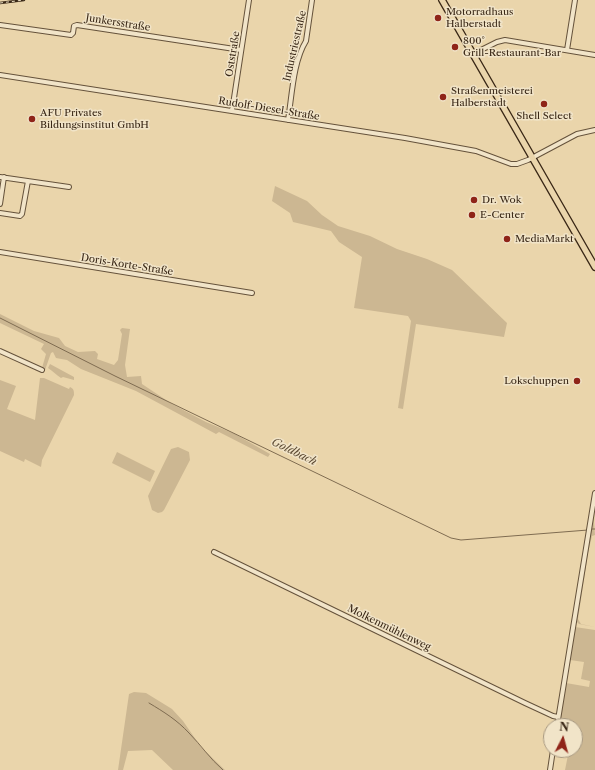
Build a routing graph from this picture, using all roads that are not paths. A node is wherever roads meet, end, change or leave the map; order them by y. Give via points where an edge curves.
1 (249, 0) edge
2 (312, 0) edge
3 (442, 0) edge
4 (575, 0) edge
5 (0, 25) edge
6 (241, 50) junction
7 (567, 50) junction
8 (473, 54) junction
9 (595, 55) edge
10 (0, 75) edge
11 (232, 110) junction
12 (288, 120) junction
13 (595, 130) edge
14 (533, 158) junction
15 (2, 177) edge
16 (28, 181) junction
17 (69, 187) dead end
18 (0, 204) edge
19 (0, 213) edge
20 (0, 252) edge
21 (595, 267) edge
22 (252, 293) dead end
23 (0, 351) edge
24 (42, 370) dead end
25 (595, 493) edge
26 (214, 552) dead end
27 (558, 717) joint
28 (552, 758) edge
29 (550, 770) edge

1 - 6 street, Oststraße
2 - 12 street, Industriestraße via 306,41 298,60
3 - 8 main road
4 - 7 street
5 - 6 street, Junkersstraße via 71,35 74,26 77,25
6 - 11 street, Oststraße
7 - 8 street via 505,40
7 - 9 street
8 - 14 main road
10 - 11 street, Rudolf-Diesel-Straße
11 - 12 street, Rudolf-Diesel-Straße
12 - 14 street, Rudolf-Diesel-Straße via 466,149 509,163 519,163
13 - 14 street, Rudolf-Diesel-Straße via 582,132
14 - 21 main road
15 - 16 street
15 - 18 street
16 - 17 street
16 - 19 street via 22,214 20,216
20 - 22 street, Doris-Korte-Straße
23 - 24 street
25 - 27 street
26 - 27 street, Molkenmühlenweg
28 - 29 street

